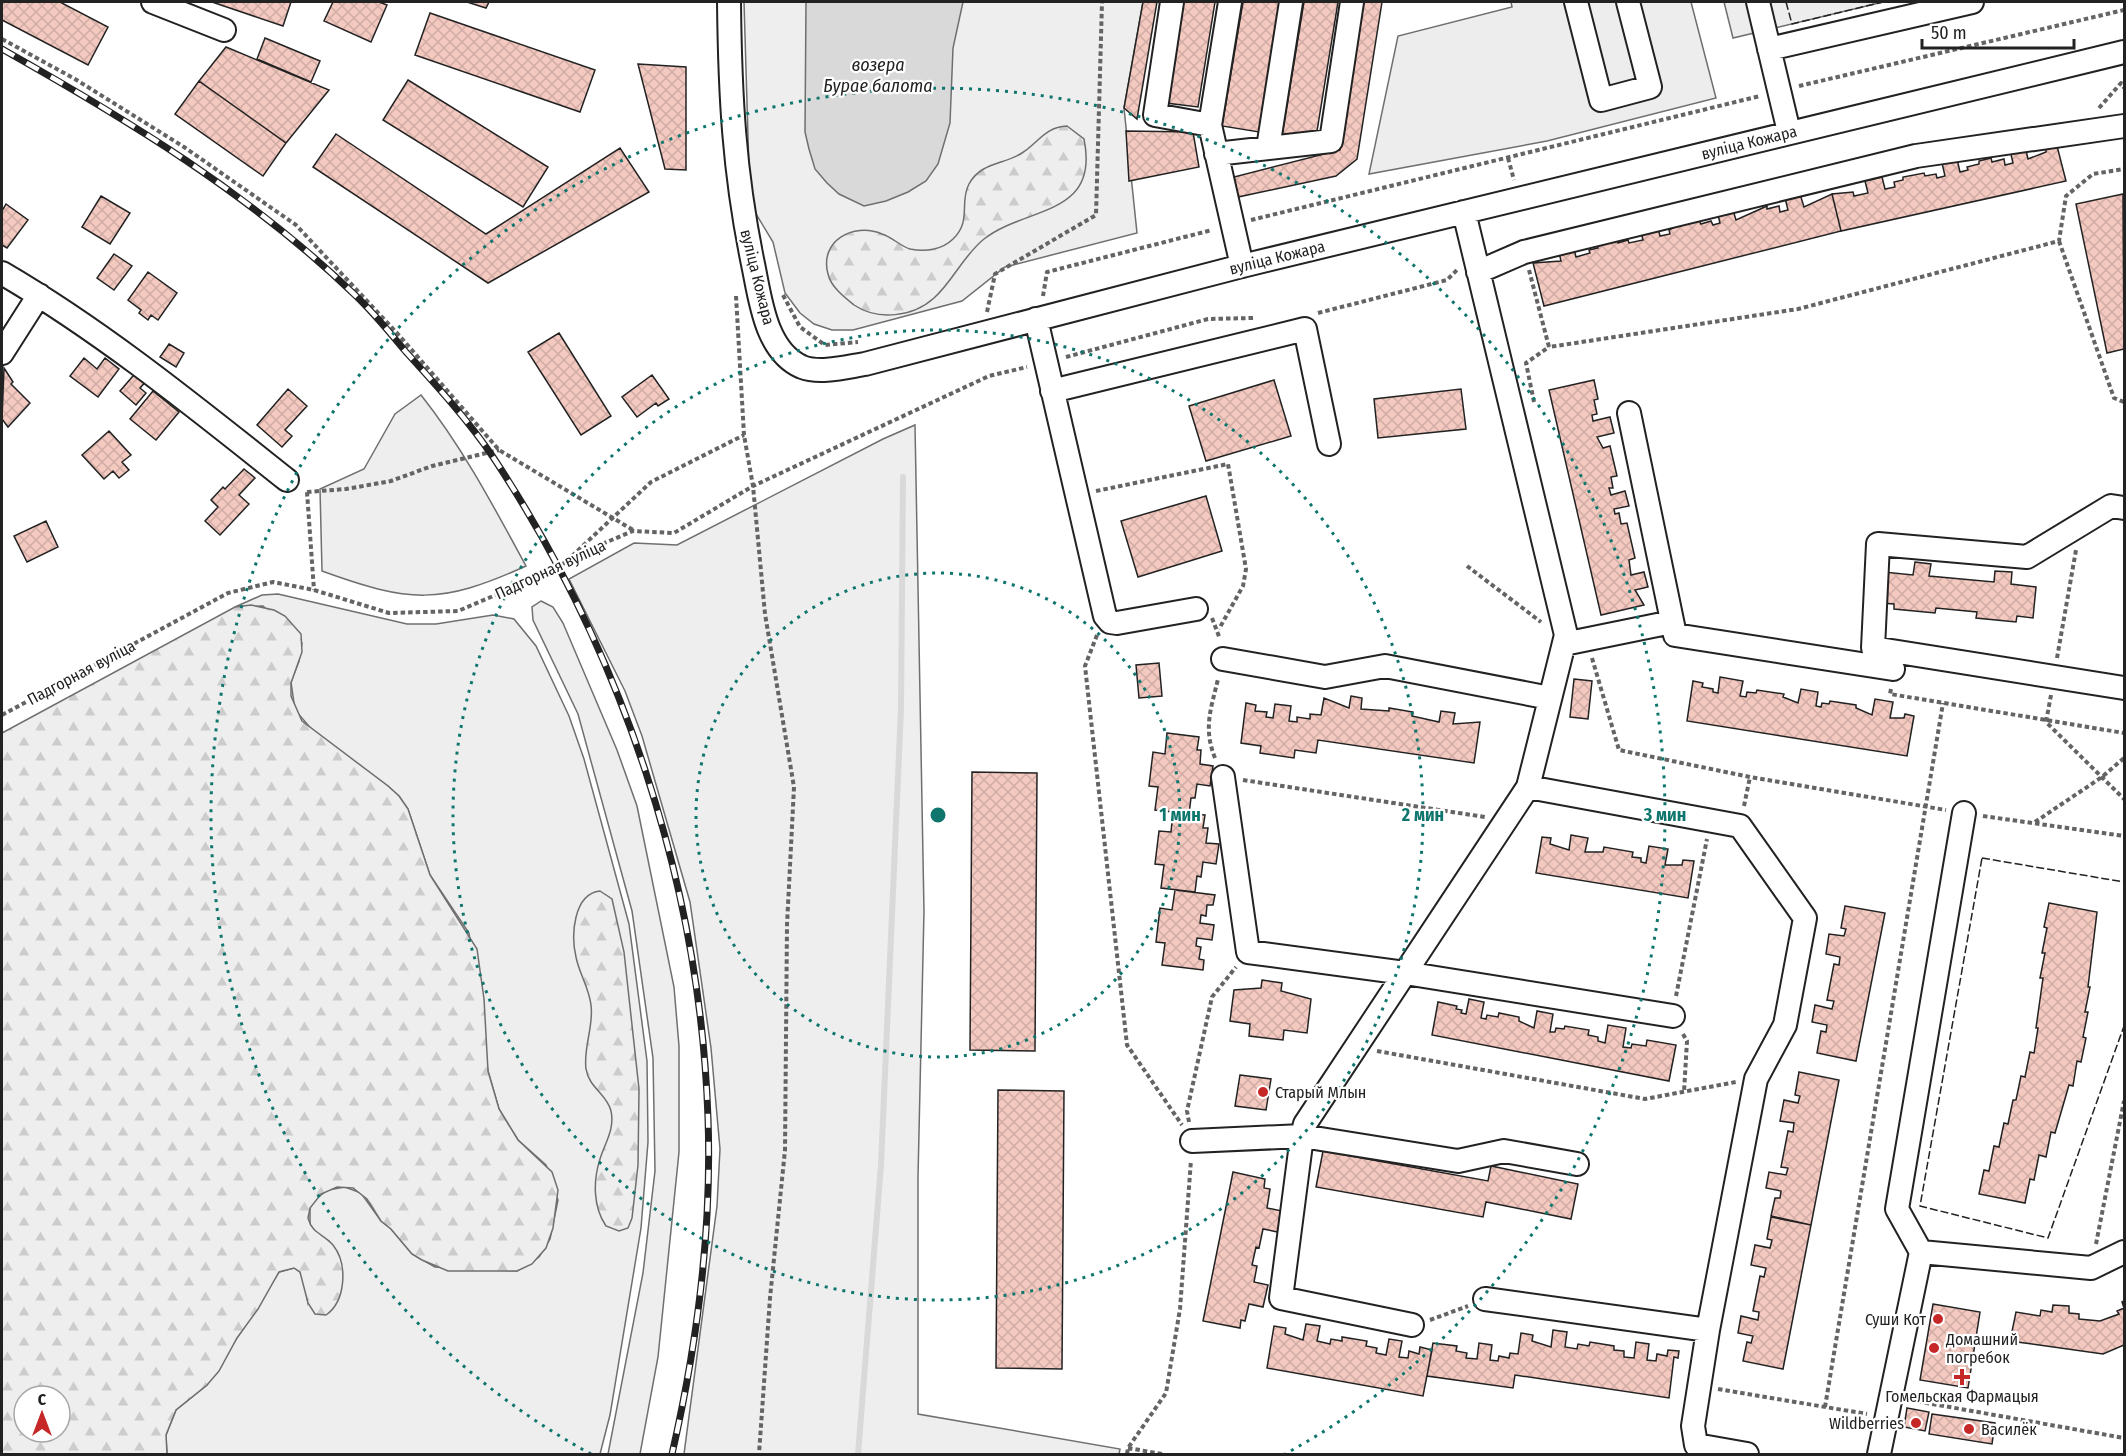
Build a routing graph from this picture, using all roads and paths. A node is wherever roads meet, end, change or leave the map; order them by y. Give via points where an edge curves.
1 (153, 2) edge
2 (729, 2) edge
3 (1102, 2) edge
4 (1172, 2) edge
5 (1230, 2) edge
6 (1291, 2) edge
7 (1352, 2) edge
8 (1576, 2) edge
9 (1628, 2) edge
10 (1758, 2) edge
11 (1972, 2) edge
12 (2124, 10) edge
13 (224, 30) dead end
14 (2, 39) edge
15 (1769, 49) junction
16 (2124, 52) edge
17 (2121, 83) dead end
18 (2124, 88) edge
19 (1779, 91) junction
20 (1210, 125) junction
21 (2124, 126) edge
22 (1789, 132) junction
23 (1268, 148) junction
24 (1216, 154) junction
25 (1508, 158) junction
26 (2124, 169) edge
27 (1520, 200) junction
28 (1464, 212) junction
29 (1232, 225) junction
30 (2059, 241) junction
31 (1524, 252) junction
32 (1242, 266) junction
33 (1478, 272) junction
34 (2, 273) edge
35 (780, 289) dead end
36 (39, 295) junction
37 (999, 307) dead end
38 (1035, 309) junction
39 (976, 312) dead end
40 (989, 320) junction
41 (867, 341) dead end
42 (1549, 347) junction
43 (2, 353) edge
44 (989, 376) dead end
45 (1052, 391) junction
46 (2124, 402) edge
47 (1535, 409) dead end
48 (1629, 413) dead end
49 (744, 435) dead end
50 (1329, 444) dead end
51 (499, 450) junction
52 (287, 480) joint
53 (753, 486) junction
54 (307, 492) junction
55 (1076, 496) junction
56 (2124, 508) edge
57 (614, 518) junction
58 (633, 531) junction
59 (569, 558) junction
60 (1467, 566) dead end
61 (314, 590) junction
62 (1196, 609) joint
63 (1105, 616) junction
64 (1672, 622) junction
65 (1218, 629) junction
66 (1586, 640) junction
67 (1564, 644) junction
68 (1223, 659) junction
69 (1893, 669) joint
70 (2124, 688) edge
71 (1550, 698) junction
72 (1943, 703) junction
73 (2, 715) edge
74 (2124, 733) edge
75 (2124, 758) edge
76 (1223, 777) junction
77 (1750, 777) junction
78 (1528, 787) junction
79 (1926, 807) junction
80 (1964, 813) junction
81 (1506, 820) junction
82 (1710, 820) junction
83 (2035, 822) junction
84 (1740, 826) junction
85 (2124, 836) edge
86 (1248, 952) junction
87 (1404, 973) junction
88 (1673, 1016) junction
89 (1356, 1047) junction
90 (1756, 1079) junction
91 (1684, 1092) junction
92 (2124, 1101) edge
93 (1302, 1136) junction
94 (1192, 1141) junction
95 (1577, 1164) dead end
96 (1921, 1252) junction
97 (2124, 1252) edge
98 (2091, 1268) junction
99 (1485, 1299) joint
100 (1421, 1323) joint
101 (1708, 1330) junction
102 (1699, 1386) junction
103 (1891, 1396) junction
104 (1825, 1407) junction
105 (1871, 1415) dead end
106 (2124, 1438) edge
107 (1128, 1448) junction
108 (759, 1455) edge
109 (1127, 1455) edge
110 (1162, 1455) edge
111 (1747, 1455) edge
112 (1879, 1455) edge

1 - 13 street
2 - 40 street, вуліца Кожара via 730,90 738,185 764,316 783,352 801,366 821,369 865,364
3 - 40 path via 1096,215 995,274
4 - 20 street via 1155,115
5 - 20 street
6 - 23 street
7 - 23 street via 1330,141
8 - 9 street via 1601,100 1650,87
10 - 15 street
11 - 15 street
12 - 19 path
14 - 51 path via 184,147 296,225
15 - 19 street
16 - 22 street, вуліца Кожара
17 - 18 path
19 - 22 street
19 - 25 path
20 - 24 street
21 - 31 street via 1916,156
22 - 27 street, вуліца Кожара
23 - 24 street
24 - 29 street
25 - 27 path
25 - 29 path
26 - 30 path via 2093,174 2066,196
27 - 28 street, вуліца Кожара
28 - 32 street, вуліца Кожара
28 - 33 street
29 - 32 street
29 - 38 path via 1047,272 1045,295
30 - 42 path via 1798,309
30 - 46 path via 2114,398
31 - 33 street
31 - 42 path
32 - 38 street, вуліца Кожара
33 - 67 street via 1566,635
34 - 36 street
35 - 41 path via 800,327 825,345
36 - 43 street
36 - 52 street via 171,388
37 - 40 path
38 - 40 street, вуліца Кожара
38 - 45 street
39 - 40 path
42 - 47 path via 1526,363
44 - 53 path, Падгорная вуліца
45 - 50 street via 1305,329
45 - 55 street
48 - 64 street
49 - 57 path via 651,482
51 - 54 path via 432,466 392,481
51 - 57 path
52 - 54 path
53 - 58 path, Падгорная вуліца via 674,533
53 - 108 path via 765,614 794,787 787,925 785,1150
54 - 61 path
55 - 63 street
55 - 65 path via 1228,464 1246,569 1243,586
56 - 70 street via 2111,506 2027,557 1878,544 1873,648
57 - 58 path
57 - 59 path
58 - 59 path, Падгорная вуліца
59 - 61 path, Падгорная вуліца via 559,568 458,611 389,613
60 - 67 path via 1538,619
61 - 73 path, Падгорная вуліца via 273,582 228,593
62 - 63 street via 1117,623
62 - 65 path via 1210,615
63 - 94 path via 1085,666 1127,1045
64 - 66 street
64 - 69 street via 1675,635
65 - 68 path
66 - 67 street
66 - 77 path via 1619,750
67 - 71 street
68 - 71 street via 1325,677 1385,666
68 - 76 path via 1209,716 1208,740
69 - 72 path via 1890,694
71 - 78 street
72 - 74 path
72 - 79 path
75 - 83 path
76 - 81 path
76 - 86 street
77 - 79 path
77 - 84 path
78 - 81 street
78 - 82 street
79 - 80 path
79 - 104 path
80 - 83 path
80 - 96 street via 1898,1209
81 - 87 street
82 - 84 street
82 - 88 path
83 - 85 path
84 - 90 street via 1805,918 1785,1025
86 - 87 street
86 - 94 path via 1212,998 1187,1111
87 - 88 street
87 - 89 street
88 - 91 path via 1686,1041
89 - 91 path via 1645,1099
89 - 93 street via 1305,1124
90 - 91 path
90 - 101 street
92 - 98 path
93 - 94 street
93 - 95 street via 1458,1161 1504,1150
93 - 100 street via 1281,1298
94 - 107 path via 1180,1309 1166,1393
96 - 98 street
96 - 103 street
97 - 98 street
99 - 100 path
99 - 101 street
101 - 102 street
102 - 104 path
102 - 111 street via 1693,1426 1696,1445
103 - 106 path
103 - 112 street
104 - 105 path
107 - 109 path
107 - 110 path

